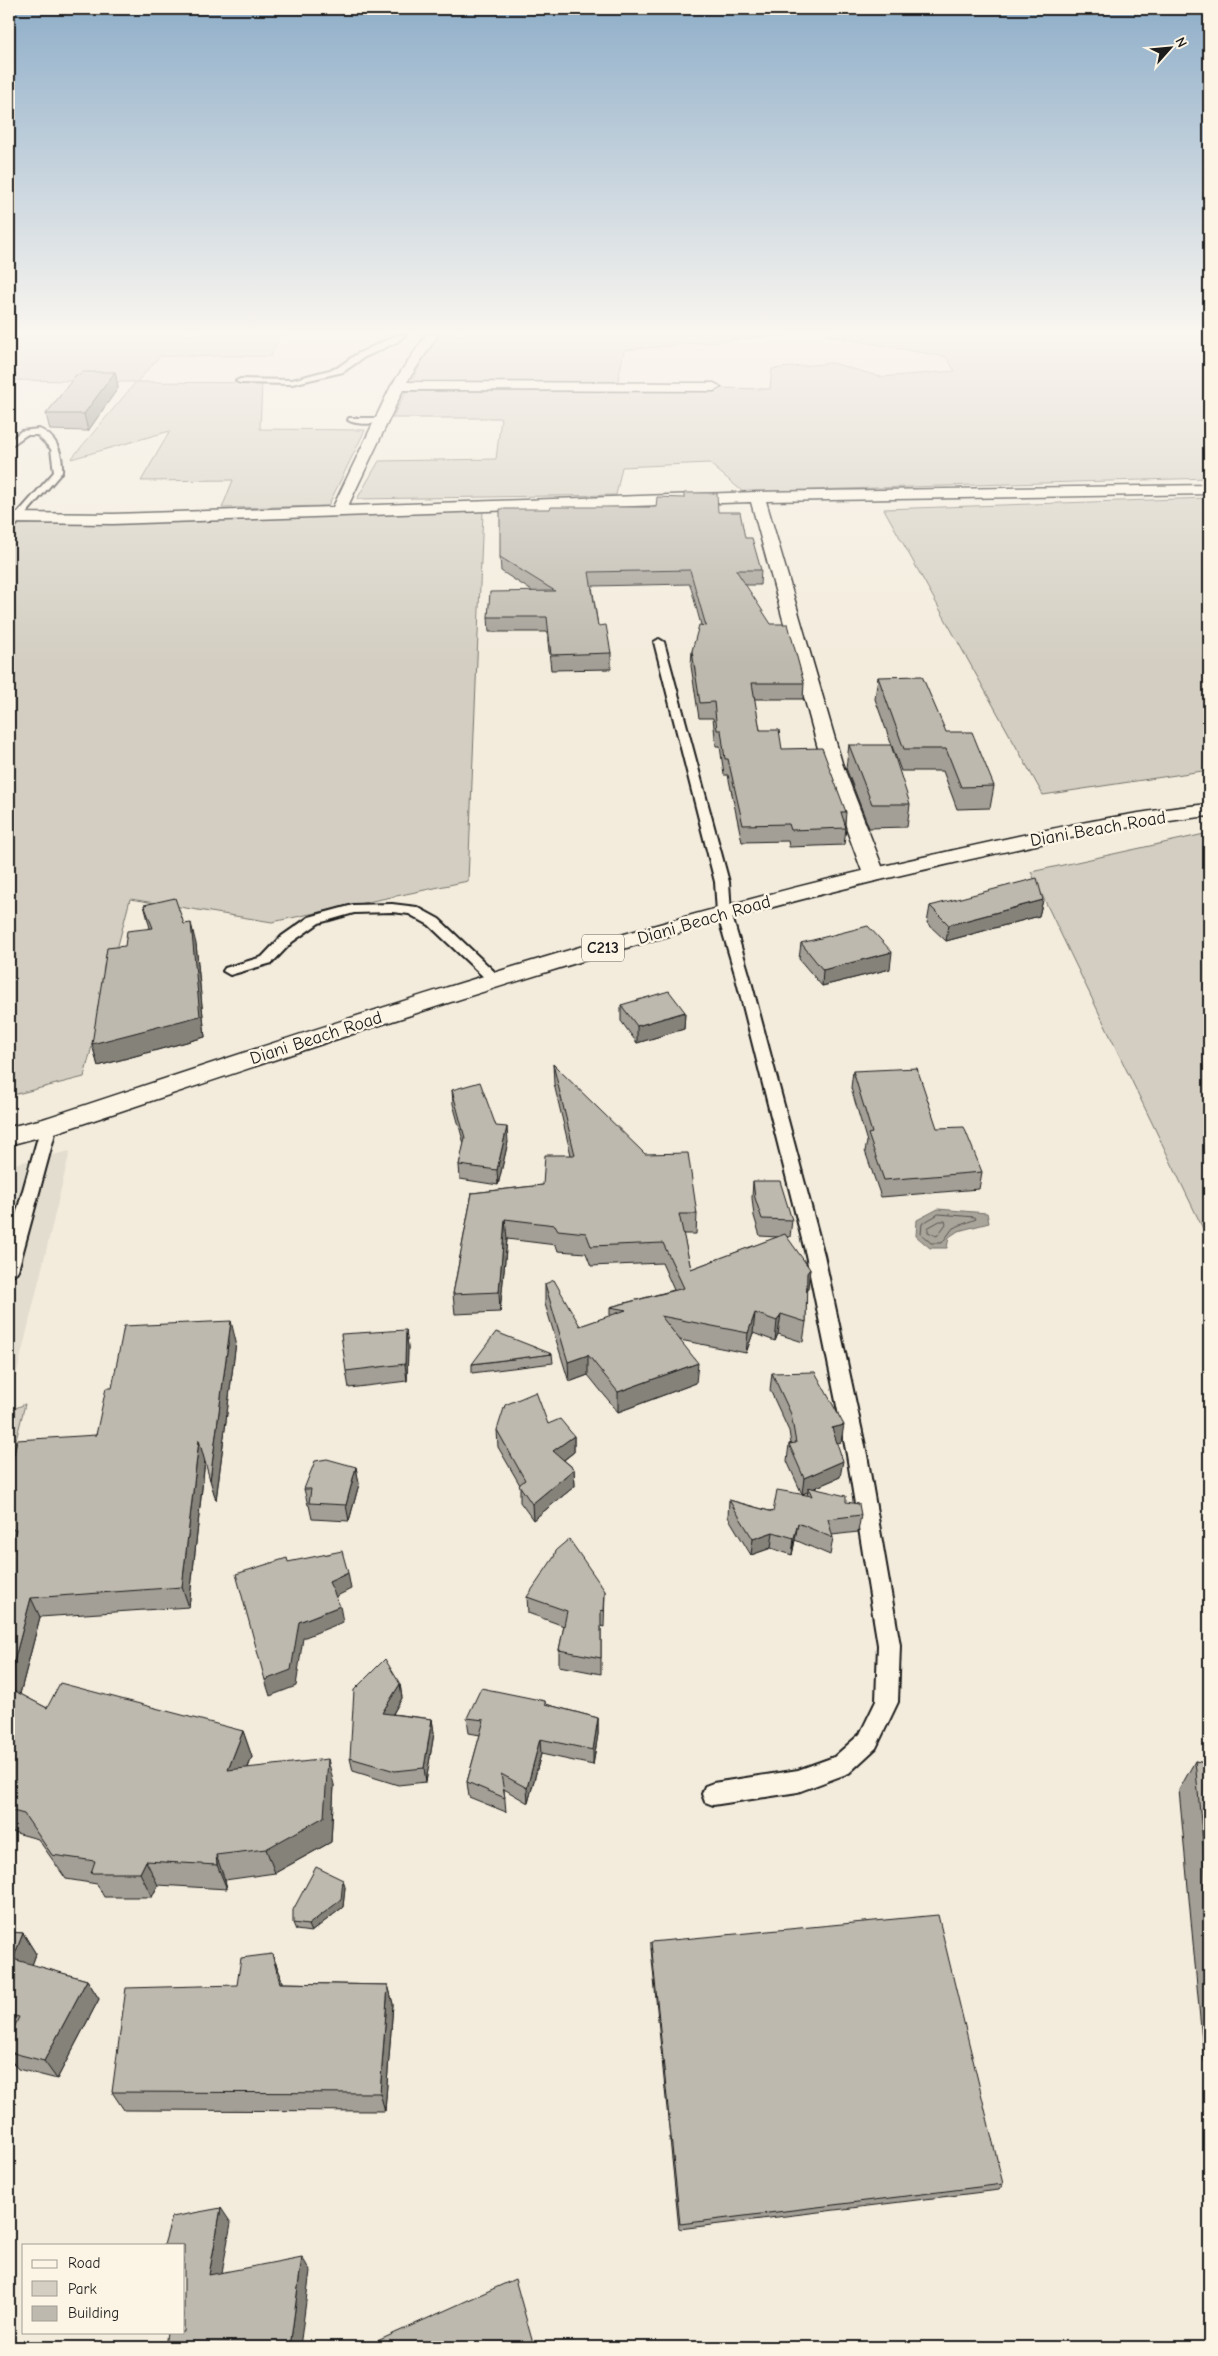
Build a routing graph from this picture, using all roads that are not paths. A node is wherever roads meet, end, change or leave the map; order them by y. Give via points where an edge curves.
1 (53, 445) edge
2 (369, 445) edge
3 (1209, 490) edge
4 (758, 497) junction
5 (339, 510) junction
6 (12, 521) edge
7 (659, 642) dead end
8 (1209, 810) edge
9 (874, 874) junction
10 (724, 913) junction
11 (230, 971) dead end
12 (495, 980) junction
13 (49, 1126) junction
14 (9, 1136) edge
15 (9, 1270) edge
16 (713, 1794) dead end

1 - 6 lane via 59,461 58,472
2 - 5 street
3 - 4 street
4 - 5 street
4 - 9 street via 832,763
5 - 6 street
7 - 10 lane via 722,882
8 - 9 street, Diani Beach Road / C213 via 1088,829
9 - 10 street, Diani Beach Road / C213
10 - 12 street, Diani Beach Road / C213
10 - 16 lane via 815,1255 856,1455 889,1645 887,1702 868,1741 841,1765 798,1781
11 - 12 lane via 267,960 287,939 314,920 353,909 392,908 412,910 434,922
12 - 13 street, Diani Beach Road / C213
13 - 14 street, Diani Beach Road / C213
13 - 15 lane

